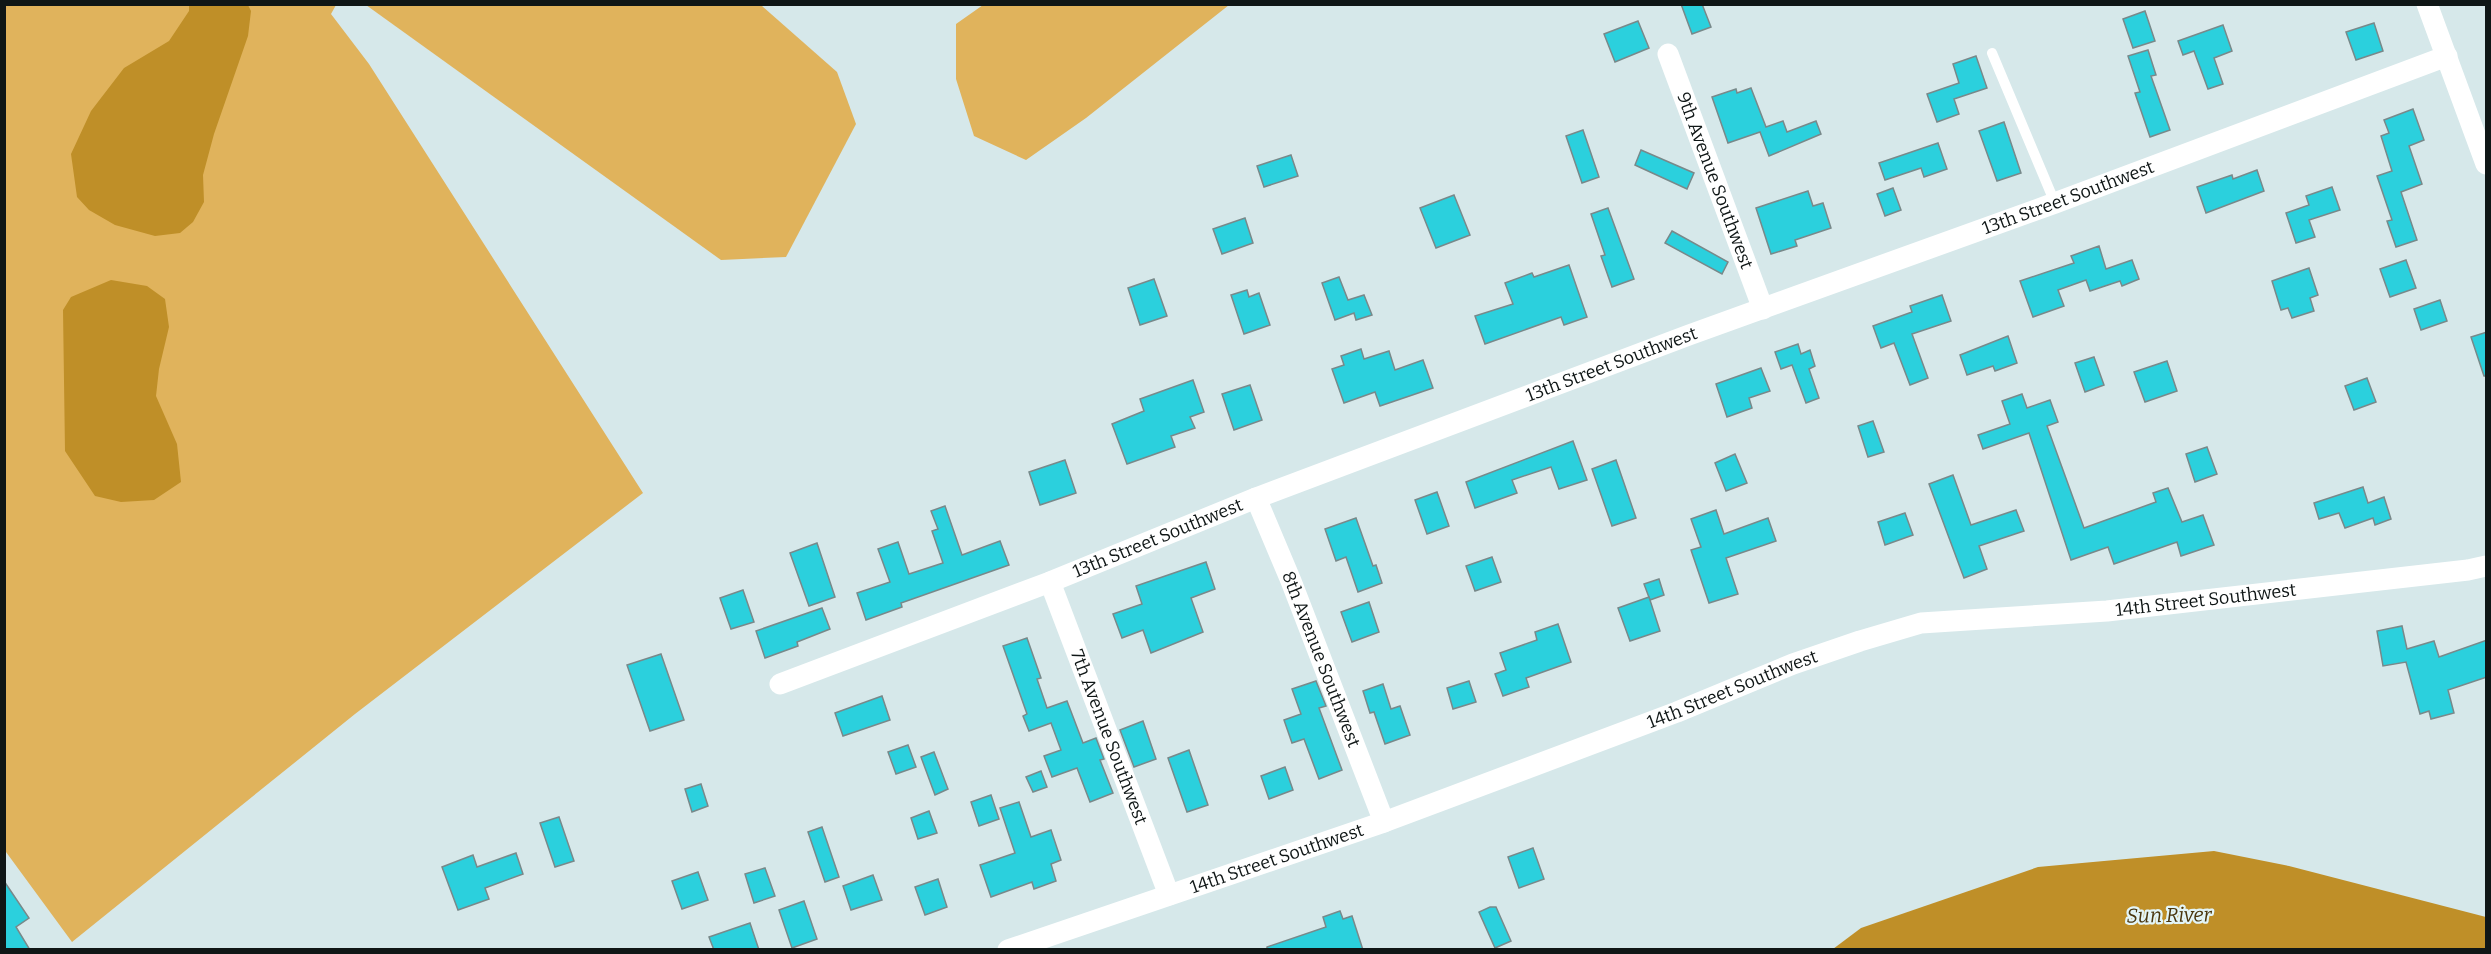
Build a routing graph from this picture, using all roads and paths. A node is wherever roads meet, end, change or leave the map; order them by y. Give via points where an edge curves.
1 (2427, 4) edge
2 (1992, 53) dead end
3 (1668, 54) dead end
4 (2447, 56) junction
5 (2487, 164) edge
6 (2055, 204) junction
7 (1762, 309) junction
8 (1256, 498) junction
9 (2487, 566) edge
10 (1050, 582) junction
11 (780, 684) dead end
12 (1384, 822) junction
13 (1169, 895) junction
14 (1008, 950) edge

1 - 4 street
2 - 6 lane
3 - 7 street, 9th Avenue Southwest
4 - 5 street
4 - 6 street, 13th Street Southwest
6 - 7 street, 13th Street Southwest
7 - 8 street, 13th Street Southwest
8 - 10 street, 13th Street Southwest
8 - 12 street, 8th Avenue Southwest
9 - 12 street, 14th Street Southwest via 2107,611 1921,623 1793,664
10 - 11 street, 13th Street Southwest
10 - 13 street, 7th Avenue Southwest
12 - 13 street, 14th Street Southwest
13 - 14 street, 14th Street Southwest

